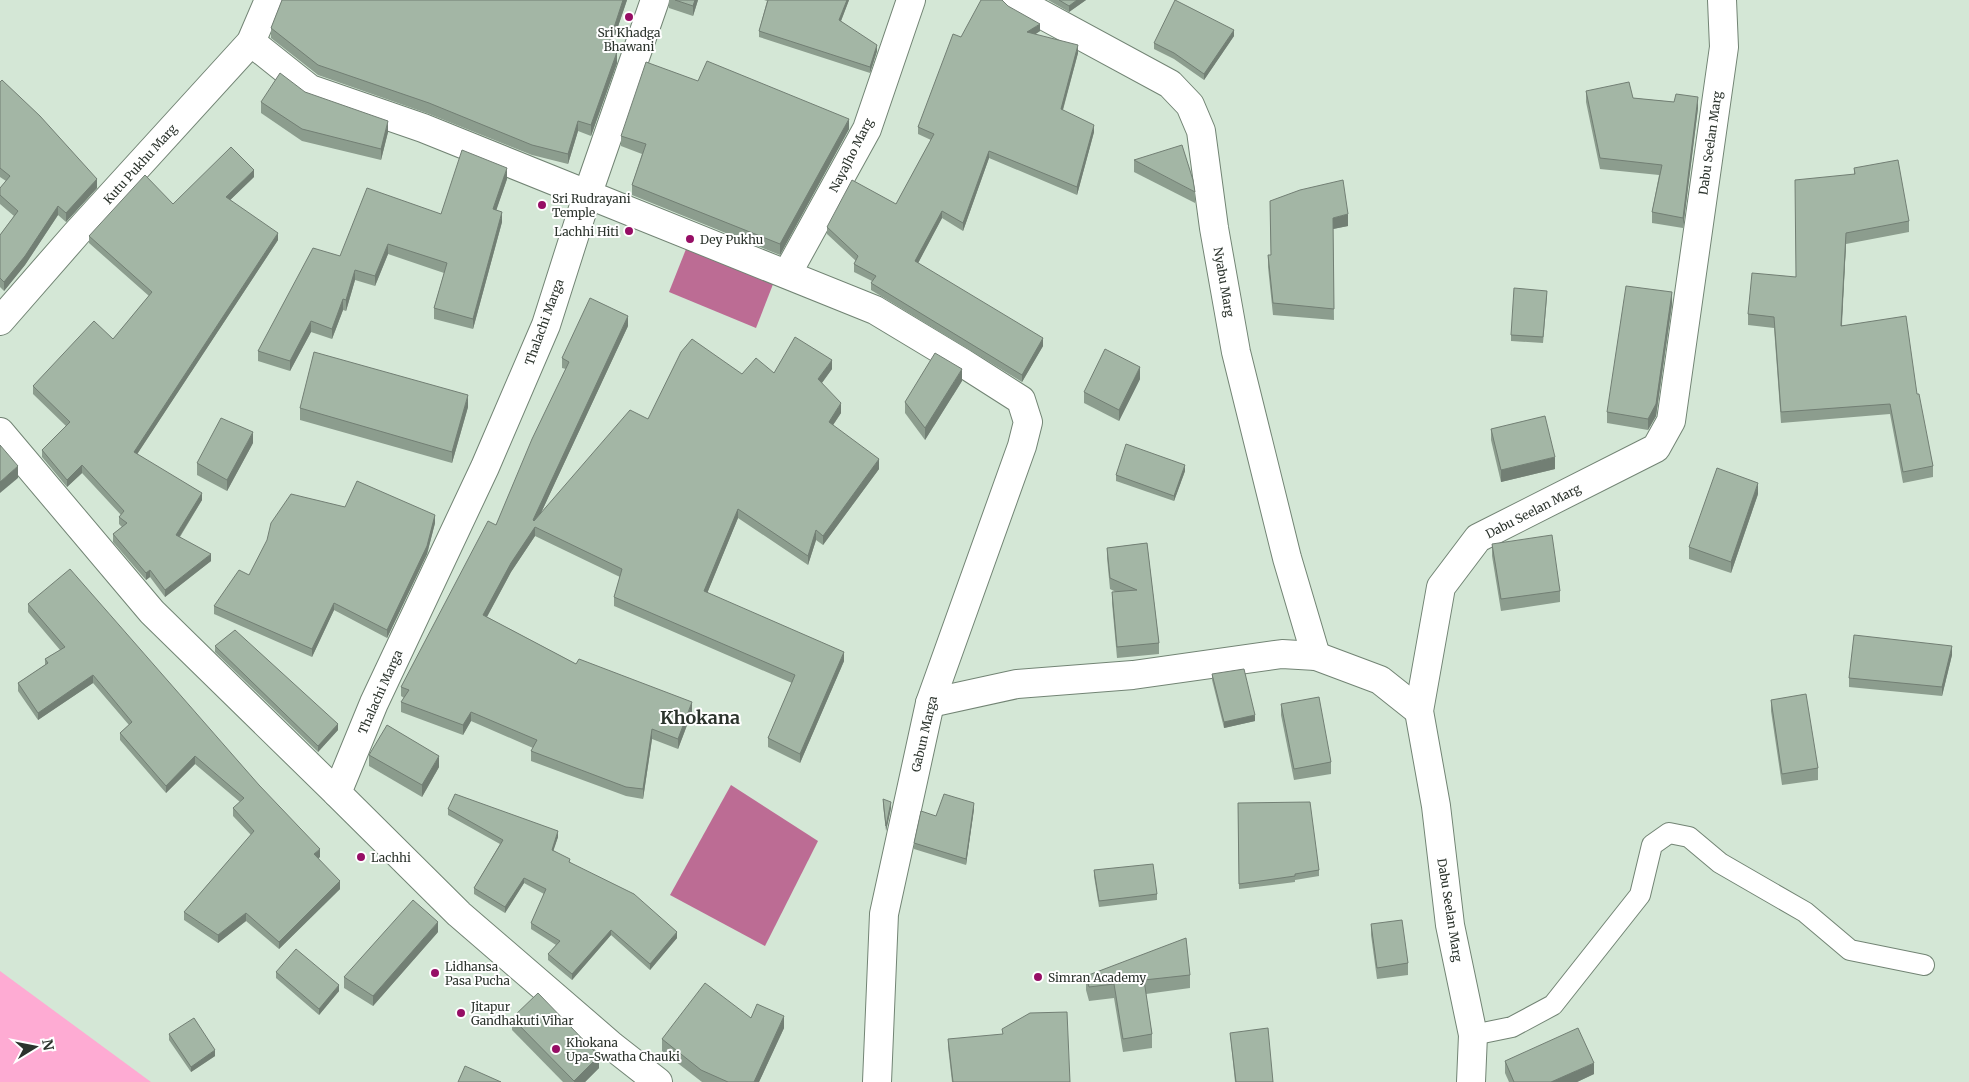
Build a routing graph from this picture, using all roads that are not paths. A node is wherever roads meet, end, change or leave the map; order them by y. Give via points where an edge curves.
1 (269, 0) edge
2 (655, 0) edge
3 (911, 0) edge
4 (1016, 0) edge
5 (1722, 0) edge
6 (251, 42) junction
7 (588, 193) junction
8 (786, 274) junction
9 (0, 321) edge
10 (0, 432) edge
11 (1316, 656) junction
12 (930, 703) junction
13 (1419, 711) junction
14 (337, 793) junction
15 (1924, 965) dead end
16 (1472, 1034) junction
17 (658, 1082) edge
18 (877, 1082) edge
19 (1471, 1082) edge

1 - 6 street, Kutu Pukhu Marg
2 - 7 street, Thalachi Marga
3 - 8 street, NayaJho Marg via 867,129
4 - 11 street, Nyabu Marg via 1170,84 1190,105 1201,131 1236,352 1287,558
5 - 13 street, Dabu Seelan Marg via 1724,47 1671,421 1656,448 1478,538 1441,587
6 - 7 street via 310,89 422,128
6 - 9 street, Kutu Pukhu Marg
7 - 8 street
7 - 14 street, Thalachi Marga via 546,325 485,467 374,702
8 - 12 street, Gabun Marga via 875,310 1021,400 1028,422 1022,446
10 - 14 street via 152,612
11 - 12 street via 1282,654 1133,676 1017,684
11 - 13 street via 1380,680
12 - 18 street, Gabun Marga via 884,914
13 - 16 street, Dabu Seelan Marg via 1436,806 1450,925
14 - 17 street via 459,914
15 - 16 lane via 1850,950 1805,912 1720,863 1689,836 1669,833 1652,845 1640,895 1553,1005 1512,1027
16 - 19 street, Dabu Seelan Marg

